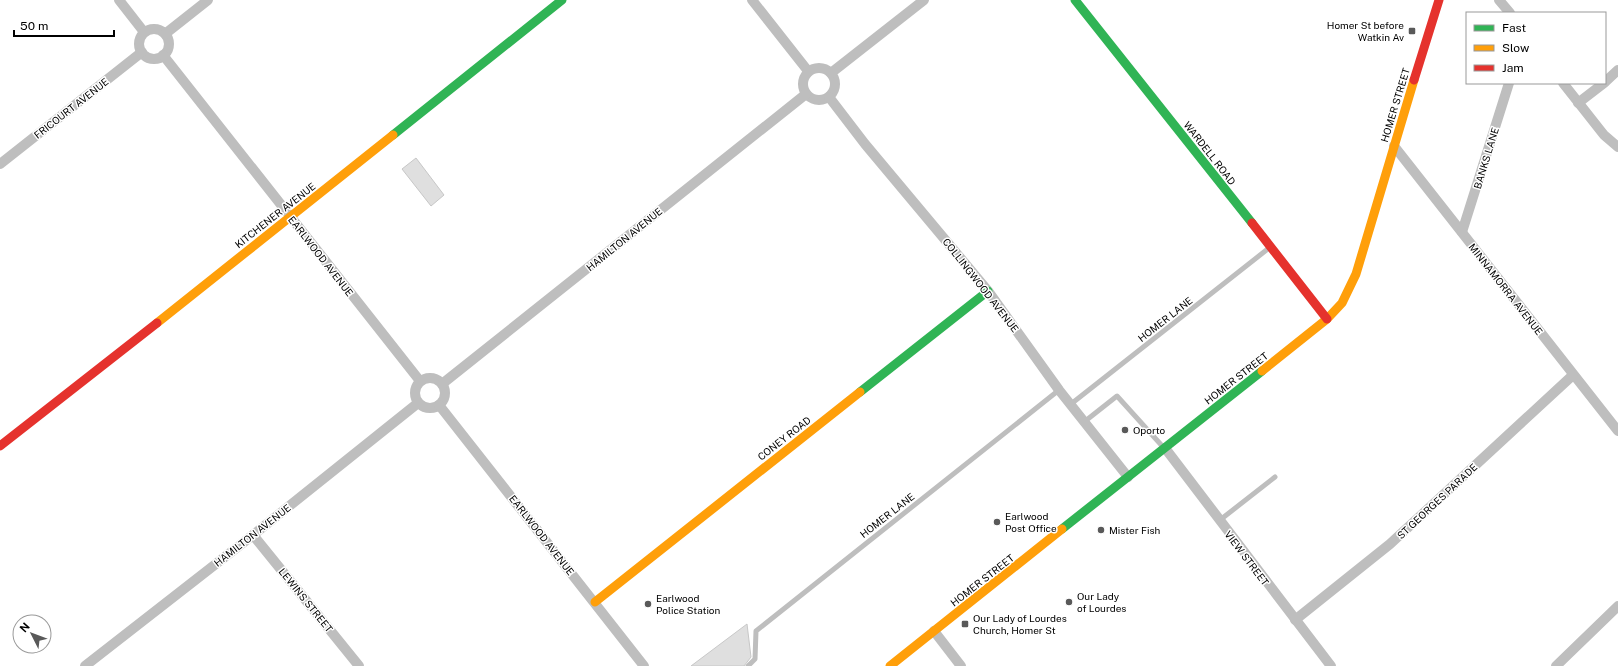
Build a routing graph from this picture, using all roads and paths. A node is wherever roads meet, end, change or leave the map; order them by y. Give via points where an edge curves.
1 (118, 0) edge
2 (208, 0) edge
3 (562, 0) edge
4 (752, 0) edge
5 (924, 0) edge
6 (1075, 0) edge
7 (1439, 0) edge
8 (1499, 0) edge
9 (1509, 12) edge
10 (144, 32) junction
11 (165, 34) junction
12 (142, 52) junction
13 (163, 55) junction
14 (1618, 70) edge
15 (808, 71) junction
16 (831, 73) junction
17 (1606, 80) edge
18 (1508, 84) edge
19 (1564, 84) edge
20 (1602, 84) edge
21 (806, 94) junction
22 (829, 97) junction
23 (1578, 103) junction
24 (1394, 146) junction
25 (1618, 147) edge
26 (0, 164) edge
27 (291, 217) junction
28 (1462, 232) junction
29 (1270, 247) junction
30 (988, 291) junction
31 (1327, 319) junction
32 (1573, 375) junction
33 (420, 381) junction
34 (442, 384) junction
35 (1059, 390) junction
36 (418, 403) junction
37 (1071, 404) junction
38 (439, 405) junction
39 (1084, 422) junction
40 (1618, 431) edge
41 (0, 446) edge
42 (1165, 448) junction
43 (1128, 477) junction
44 (1275, 477) dead end
45 (1219, 521) junction
46 (253, 535) junction
47 (595, 602) junction
48 (1618, 606) edge
49 (1295, 620) junction
50 (934, 631) junction
51 (85, 666) edge
52 (359, 666) edge
53 (644, 666) edge
54 (748, 666) edge
55 (890, 666) edge
56 (961, 666) edge
57 (1331, 666) edge
58 (1556, 666) edge

1 - 10 street
2 - 11 street
3 - 27 street, KITCHENER AVENUE
4 - 15 street
5 - 16 street
6 - 29 street, WARDELL ROAD
7 - 24 street, HOMER STREET
8 - 9 street
10 - 11 street via 157,29
10 - 12 street via 139,44
11 - 13 street via 168,45
12 - 13 street via 152,58
12 - 26 street, FRICOURT AVENUE
13 - 27 street, EARLWOOD AVENUE
14 - 17 street
15 - 16 street via 823,68
15 - 21 street via 802,84
16 - 22 street via 835,83
18 - 28 street, BANKS LANE
19 - 23 street
20 - 23 street
21 - 22 street via 814,100
21 - 34 street, HAMILTON AVENUE
22 - 30 street, COLLINGWOOD AVENUE
23 - 25 street via 1604,135
24 - 28 street, MINNAMORRA AVENUE
24 - 31 street, HOMER STREET via 1356,274 1342,303
27 - 33 street, EARLWOOD AVENUE
27 - 41 street, KITCHENER AVENUE
28 - 32 street, MINNAMORRA AVENUE
29 - 31 street, WARDELL ROAD
29 - 37 lane, HOMER LANE
30 - 35 street, COLLINGWOOD AVENUE
30 - 47 street, CONEY ROAD
31 - 42 street, HOMER STREET
32 - 40 street, MINNAMORRA AVENUE
32 - 49 street, ST GEORGES PARADE via 1390,544
33 - 34 street via 434,378
33 - 36 street via 415,389
34 - 38 street via 445,392
35 - 37 street, COLLINGWOOD AVENUE
35 - 54 lane, HOMER LANE via 756,631 755,659
36 - 38 street via 426,408
36 - 46 street, HAMILTON AVENUE
37 - 39 street, COLLINGWOOD AVENUE
38 - 47 street, EARLWOOD AVENUE
39 - 42 lane via 1117,396
39 - 43 street, COLLINGWOOD AVENUE
42 - 43 street, HOMER STREET
42 - 45 street, VIEW STREET
43 - 50 street, HOMER STREET
44 - 45 lane
45 - 49 street, VIEW STREET
46 - 51 street, HAMILTON AVENUE
46 - 52 street, LEWINS STREET
47 - 53 street, EARLWOOD AVENUE
48 - 58 street
49 - 57 street, VIEW STREET
50 - 55 street, HOMER STREET
50 - 56 street

